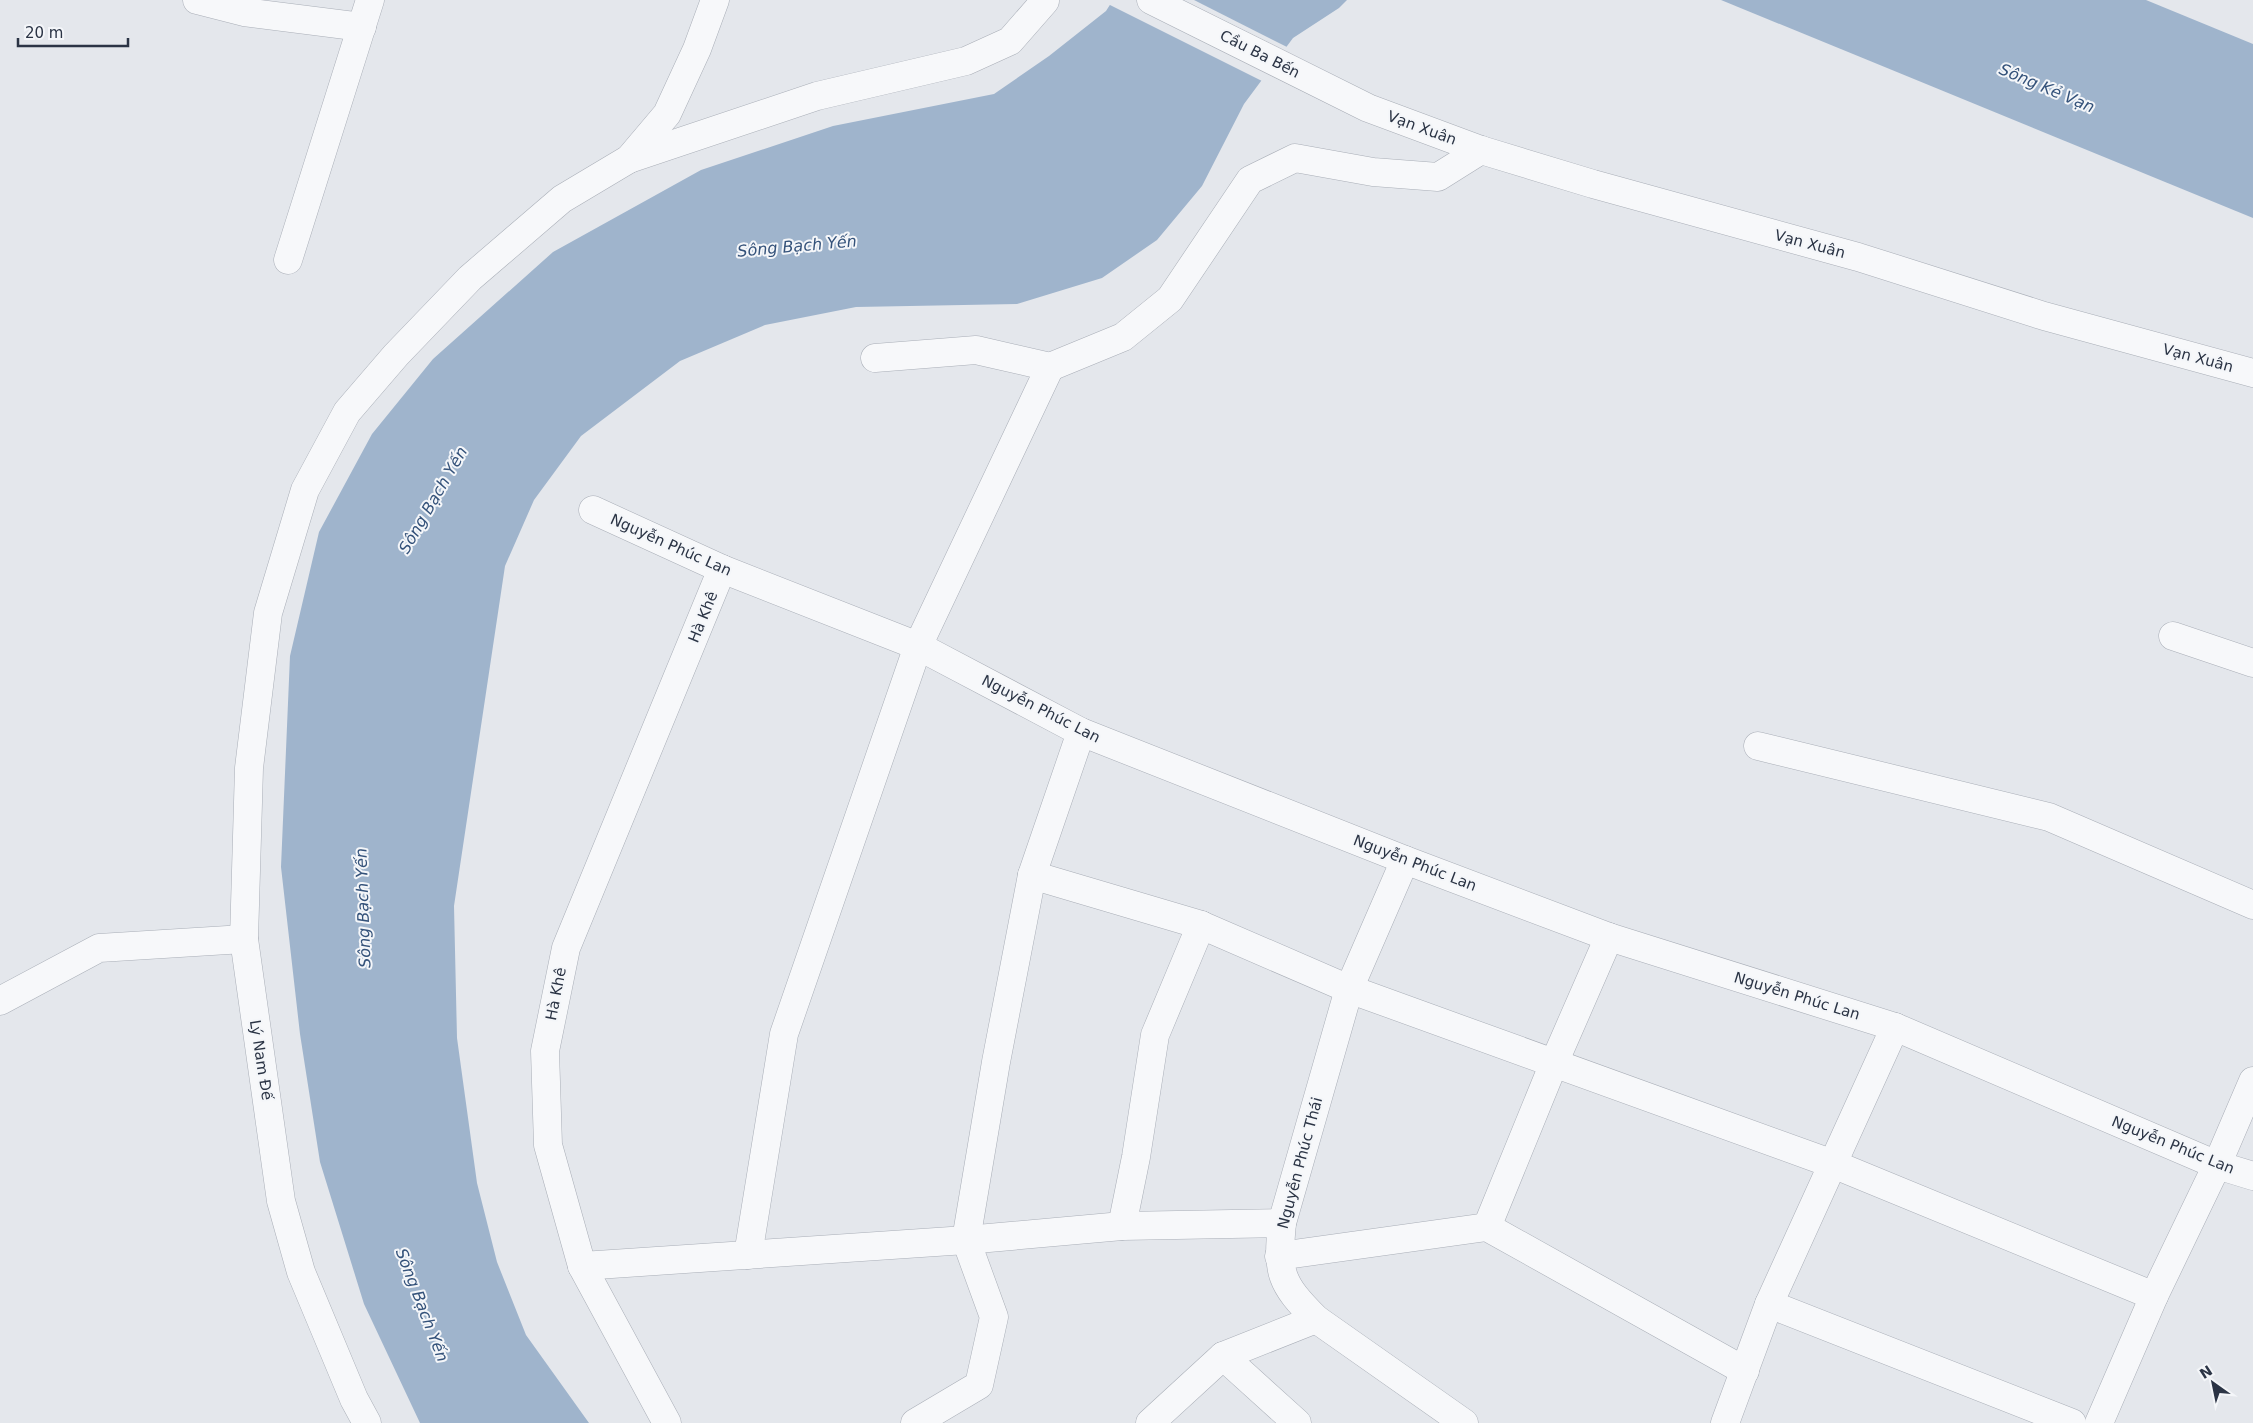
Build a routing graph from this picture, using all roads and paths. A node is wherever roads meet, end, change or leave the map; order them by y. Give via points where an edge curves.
1 (197, 0) edge
2 (370, 0) edge
3 (715, 0) edge
4 (1151, 0) edge
5 (1045, 1) edge
6 (362, 27) junction
7 (1368, 108) joint
8 (1481, 150) junction
9 (628, 160) junction
10 (288, 260) dead end
11 (875, 358) dead end
12 (1050, 367) junction
13 (2253, 373) edge
14 (593, 510) dead end
15 (722, 569) junction
16 (2172, 636) dead end
17 (918, 646) junction
18 (2253, 663) edge
19 (1081, 732) junction
20 (1758, 746) dead end
21 (1406, 860) junction
22 (1032, 875) junction
23 (2253, 904) edge
24 (1201, 925) junction
25 (1609, 937) junction
26 (244, 939) junction
27 (1349, 989) junction
28 (0, 1001) edge
29 (1895, 1027) junction
30 (1554, 1062) junction
31 (2253, 1081) edge
32 (1833, 1164) junction
33 (2218, 1165) junction
34 (2253, 1176) edge
35 (1282, 1223) junction
36 (1122, 1226) junction
37 (1487, 1227) junction
38 (966, 1240) junction
39 (748, 1255) junction
40 (1279, 1256) junction
41 (582, 1266) junction
42 (2154, 1296) junction
43 (1769, 1304) junction
44 (1316, 1319) junction
45 (1223, 1356) junction
46 (1745, 1371) junction
47 (367, 1423) edge
48 (667, 1423) edge
49 (916, 1423) edge
50 (1150, 1423) edge
51 (1297, 1423) edge
52 (1464, 1423) edge
53 (1725, 1423) edge
54 (2072, 1423) edge
55 (2099, 1423) edge

1 - 6 street via 244,12
2 - 6 street
3 - 9 street via 697,49 666,114
4 - 7 street, Cầu Ba Bến
5 - 9 street via 1010,41 966,61 817,96
6 - 10 street
7 - 8 street, Vạn Xuân
8 - 12 street via 1438,177 1373,172 1295,158 1250,180 1170,299 1123,337
8 - 13 street, Vạn Xuân via 1858,257 2044,316
9 - 26 street, Lý Nam Đế via 562,199 470,278 347,412 305,490 268,613 249,768
11 - 12 street via 976,350
12 - 17 street
14 - 15 street, Nguyễn Phúc Lan
15 - 17 street, Nguyễn Phúc Lan
15 - 41 street, Hà Khê via 566,948 545,1051 548,1145
16 - 18 street
17 - 19 street, Nguyễn Phúc Lan
17 - 39 street via 784,1034
19 - 21 street, Nguyễn Phúc Lan
19 - 22 street
20 - 23 street via 2049,817
21 - 25 street, Nguyễn Phúc Lan
21 - 27 street, Nguyễn Phúc Thái
22 - 24 street
22 - 38 street
24 - 27 street
24 - 36 street via 1155,1035
25 - 29 street, Nguyễn Phúc Lan
25 - 30 street
26 - 28 street via 99,948
26 - 47 street, Lý Nam Đế via 281,1201 301,1272
27 - 30 street
27 - 35 street, Nguyễn Phúc Thái
29 - 32 street
29 - 33 street, Nguyễn Phúc Lan
30 - 32 street
30 - 37 street
31 - 33 street
32 - 42 street
32 - 43 street
33 - 34 street, Nguyễn Phúc Lan
33 - 42 street
35 - 36 street
35 - 40 street, Nguyễn Phúc Thái
36 - 38 street
37 - 40 street
37 - 46 street
38 - 39 street
38 - 49 street via 994,1317 979,1385
39 - 41 street
40 - 44 street, Nguyễn Phúc Thái via 1286,1283
41 - 48 street, Hà Khê
42 - 55 street
43 - 46 street
43 - 54 street
44 - 45 street
44 - 52 street, Nguyễn Phúc Thái
45 - 50 street
45 - 51 street
46 - 53 street

